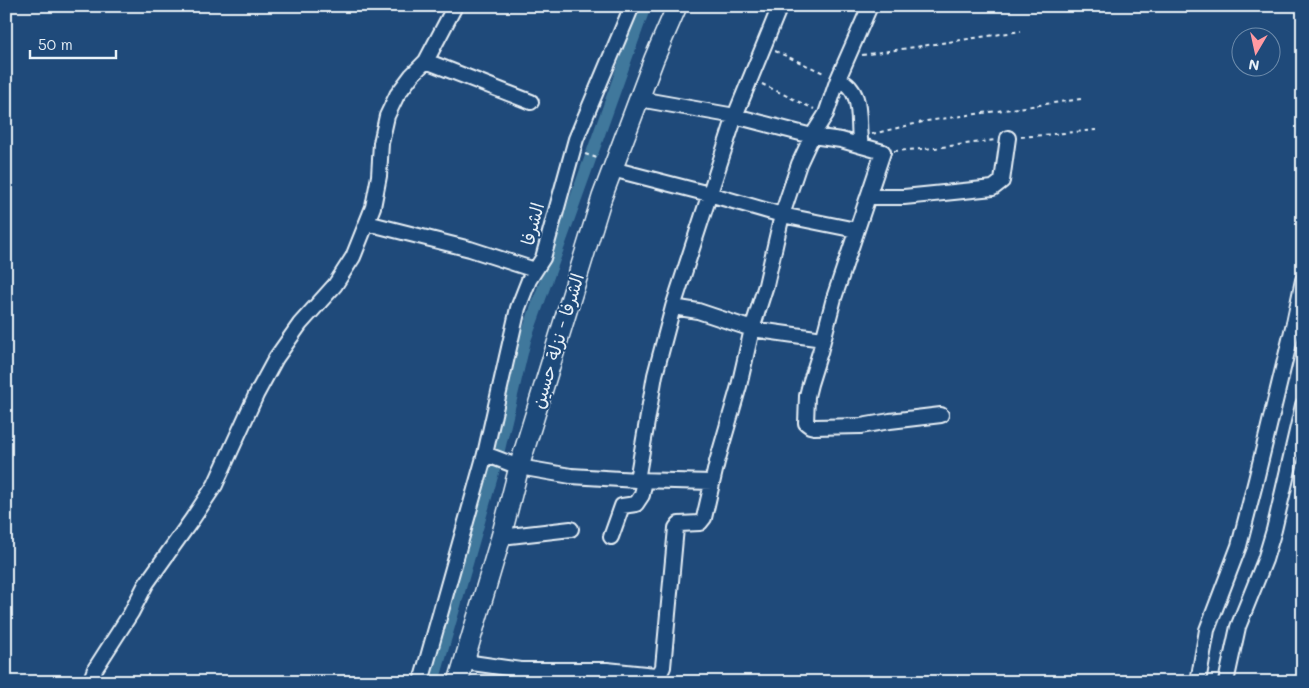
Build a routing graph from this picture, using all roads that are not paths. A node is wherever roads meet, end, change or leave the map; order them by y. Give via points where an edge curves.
1 (455, 6) edge
2 (632, 6) edge
3 (677, 6) edge
4 (780, 6) edge
5 (870, 6) edge
6 (426, 61) junction
7 (838, 79) junction
8 (639, 99) junction
9 (531, 102) dead end
10 (736, 116) junction
11 (812, 136) junction
12 (1008, 138) road end
13 (860, 141) junction
14 (605, 163) junction
15 (709, 194) junction
16 (868, 197) junction
17 (782, 215) junction
18 (368, 223) junction
19 (856, 230) junction
20 (535, 270) junction
21 (1303, 280) edge
22 (673, 306) junction
23 (752, 328) junction
24 (823, 339) junction
25 (1303, 405) edge
26 (941, 416) dead end
27 (488, 455) junction
28 (513, 464) junction
29 (641, 480) junction
30 (712, 482) junction
31 (571, 529) dead end
32 (611, 536) dead end
33 (501, 537) junction
34 (464, 662) junction
35 (90, 682) edge
36 (421, 682) edge
37 (458, 682) edge
38 (1198, 682) edge
39 (1226, 682) edge

1 - 6 street
2 - 20 street, الشرفا via 576,139 546,251
3 - 8 street, الشرفا - نزلة حسين
4 - 10 street
5 - 7 street
6 - 9 street
6 - 18 street via 397,95 387,116 379,176
7 - 11 street via 826,114
7 - 13 street via 855,94 858,102
8 - 10 street
8 - 14 street, الشرفا - نزلة حسين
10 - 11 street
10 - 15 street
11 - 13 street
11 - 17 street
12 - 16 street via 1002,181 993,188
13 - 16 street via 883,152
14 - 15 street
14 - 28 street, الشرفا - نزلة حسين
15 - 17 street
15 - 22 street
16 - 19 street
17 - 19 street
17 - 23 street
18 - 20 street via 470,249
18 - 35 street via 341,277 289,338 268,370 214,485 146,584
19 - 24 street
20 - 27 street, الشرفا via 516,316
21 - 38 street via 1250,506 1207,630
22 - 23 street
22 - 29 street via 655,375
23 - 24 street
23 - 30 street
24 - 26 street via 807,396 806,423 810,426 861,426
25 - 39 street via 1274,530 1238,627
27 - 28 street
27 - 36 street, الشرفا
28 - 29 street via 571,476
28 - 33 street, الشرفا - نزلة حسين
29 - 30 street
29 - 32 street via 642,495 636,504 622,506
30 - 34 street via 703,521 679,524 676,528 660,674 521,670
31 - 33 street
33 - 34 street, الشرفا - نزلة حسين
34 - 37 street, الشرفا - نزلة حسين

